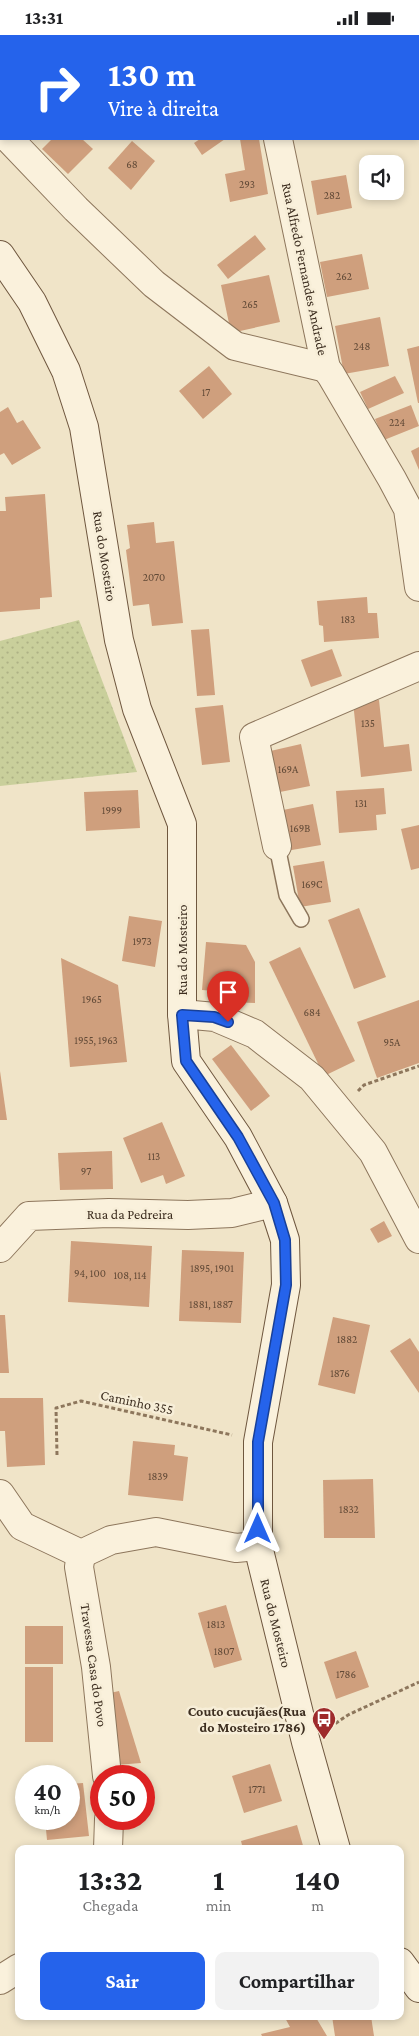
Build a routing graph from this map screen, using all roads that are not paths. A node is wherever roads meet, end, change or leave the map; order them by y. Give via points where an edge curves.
1 (10, 140) edge
2 (278, 140) edge
3 (0, 255) edge
4 (326, 369) junction
5 (413, 508) edge
6 (419, 587) edge
7 (419, 666) edge
8 (278, 846) joint
9 (301, 919) dead end
10 (182, 1015) junction
11 (274, 1203) junction
12 (419, 1239) edge
13 (0, 1248) edge
14 (0, 1494) edge
15 (258, 1546) junction
16 (81, 1554) junction
17 (106, 1765) edge
18 (109, 1830) edge
19 (108, 1845) edge
20 (335, 1845) edge
21 (404, 1967) edge
22 (15, 1970) edge
23 (0, 1980) edge
24 (419, 1988) edge

1 - 4 street via 154,284 235,346
2 - 4 street, Rua Alfredo Fernandes Andrade
3 - 10 street, Rua do Mosteiro via 32,302 66,371 84,427 119,640 137,709 182,824
4 - 5 street, Rua Alfredo Fernandes Andrade
5 - 6 street, Rua Alfredo Fernandes Andrade
7 - 8 street via 254,737
8 - 9 lane via 287,895
10 - 11 street, Rua do Mosteiro via 186,1061 238,1137
10 - 12 street via 214,1017 255,1034 312,1078 373,1152
11 - 13 street, Rua da Pedreira via 232,1213 29,1215
11 - 15 street, Rua do Mosteiro via 285,1240 286,1285 258,1442
14 - 16 street via 22,1525
15 - 16 street via 236,1548 156,1532 111,1540
15 - 20 street, Rua do Mosteiro
16 - 17 street, Travessa Casa do Povo via 80,1567 96,1667
18 - 19 street
21 - 24 street
22 - 23 street

